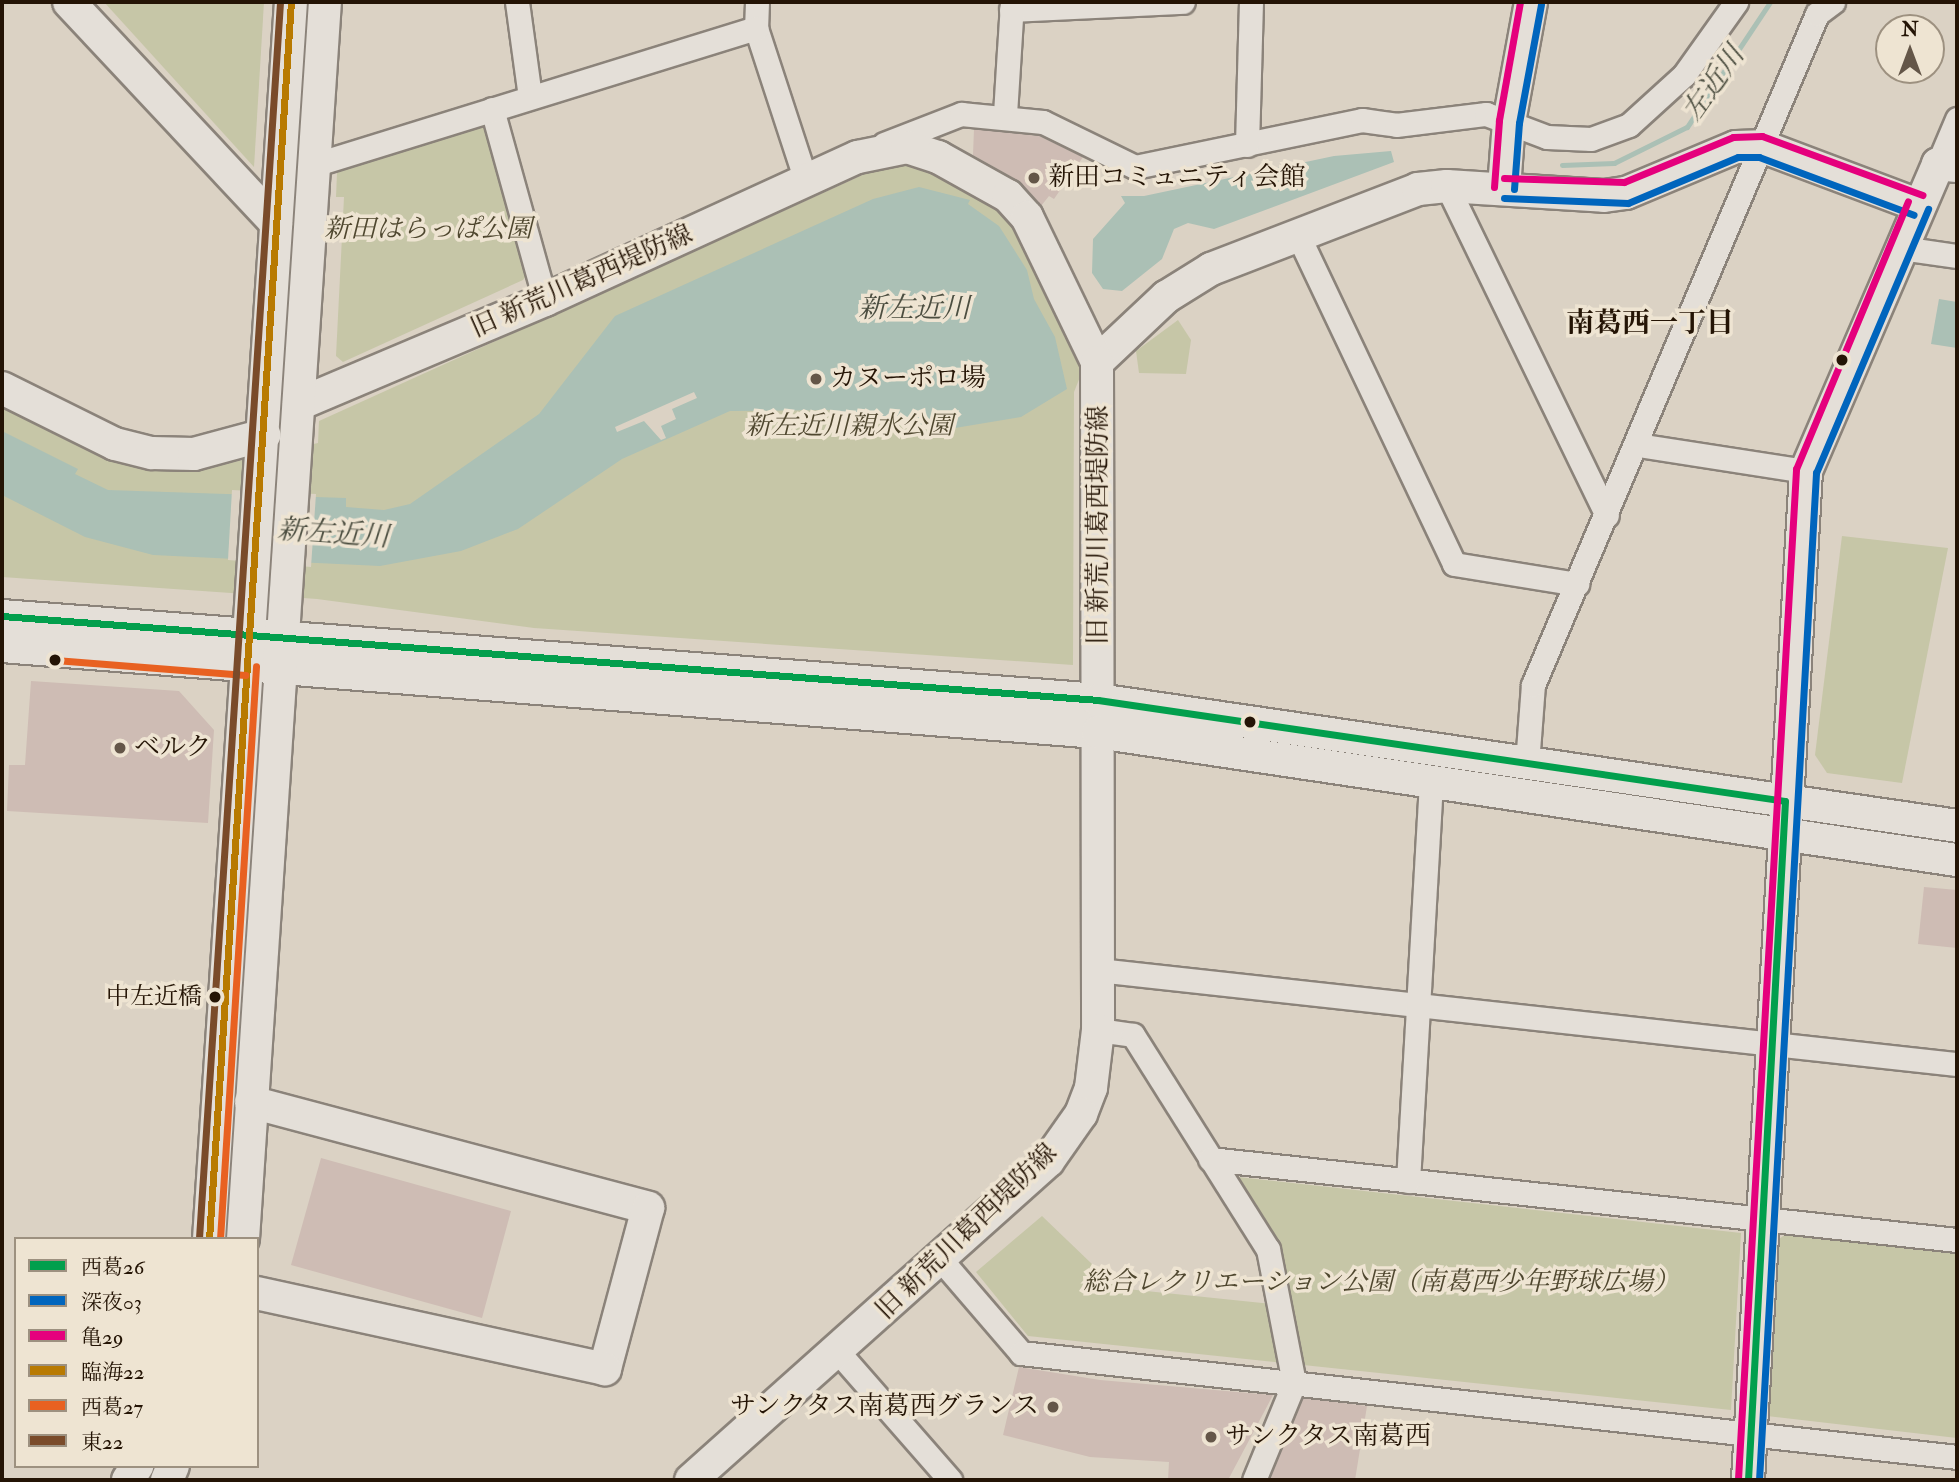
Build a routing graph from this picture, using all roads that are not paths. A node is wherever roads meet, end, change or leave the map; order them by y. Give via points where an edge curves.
1 (69, 2) edge
2 (291, 2) edge
3 (325, 2) edge
4 (517, 2) edge
5 (757, 2) edge
6 (1183, 2) edge
7 (1251, 2) edge
8 (1531, 2) edge
9 (1736, 2) edge
10 (1833, 2) edge
11 (1012, 6) edge
12 (756, 28) junction
13 (530, 97) junction
14 (492, 109) junction
15 (1005, 114) junction
16 (1957, 119) edge
17 (1509, 122) junction
18 (1247, 145) junction
19 (1761, 146) junction
20 (858, 157) junction
21 (313, 165) junction
22 (1948, 165) edge
23 (806, 181) junction
24 (1447, 186) junction
25 (1504, 188) junction
26 (1918, 205) junction
27 (276, 223) junction
28 (1297, 233) junction
29 (1902, 248) junction
30 (1957, 256) edge
31 (545, 300) junction
32 (1097, 362) junction
33 (2, 388) edge
34 (299, 404) junction
35 (1638, 445) junction
36 (262, 450) junction
37 (1806, 471) junction
38 (1607, 515) junction
39 (1577, 584) junction
40 (2, 617) edge
41 (2, 646) edge
42 (247, 650) junction
43 (281, 652) junction
44 (1098, 700) junction
45 (1098, 732) junction
46 (1527, 764) junction
47 (1431, 783) junction
48 (1786, 801) junction
49 (1957, 826) edge
50 (1785, 835) junction
51 (1957, 860) edge
52 (1098, 970) junction
53 (1417, 1008) junction
54 (1098, 1030) junction
55 (1771, 1044) junction
56 (1957, 1065) edge
57 (251, 1102) junction
58 (1210, 1159) junction
59 (1408, 1181) junction
60 (1762, 1221) junction
61 (209, 1237) edge
62 (243, 1237) edge
63 (1957, 1240) edge
64 (942, 1261) junction
65 (259, 1293) edge
66 (839, 1353) junction
67 (1294, 1383) junction
68 (1751, 1434) junction
69 (1957, 1457) edge
70 (691, 1480) edge
71 (950, 1480) edge
72 (1254, 1480) edge
73 (1748, 1480) edge

1 - 27 street
2 - 27 street
3 - 21 street
4 - 13 street
5 - 12 street
6 - 11 street
7 - 18 street
8 - 17 street
9 - 17 street via 1684,75 1629,125 1591,139 1547,137
10 - 19 street via 1817,14
11 - 15 street
12 - 13 street
12 - 23 street
13 - 14 street
14 - 21 street
14 - 31 street
15 - 18 street via 1076,135 1135,167
15 - 20 street via 961,114
16 - 22 street
17 - 18 street via 1486,114 1396,125 1362,120
17 - 25 street
19 - 25 street via 1736,147 1626,193
19 - 26 street
19 - 35 street
20 - 23 street, 旧 新荒川葛西堤防線
20 - 32 street, 旧 新荒川葛西堤防線 via 907,147 938,157 1008,196 1041,238
21 - 34 street
22 - 26 street
23 - 31 street, 旧 新荒川葛西堤防線
24 - 25 street
24 - 28 street via 1418,189
24 - 38 street
26 - 29 street
27 - 36 street
28 - 32 street via 1211,269 1166,297
28 - 39 street via 1454,564
29 - 30 street
29 - 37 street
31 - 34 street, 旧 新荒川葛西堤防線
32 - 44 street, 旧 新荒川葛西堤防線
33 - 36 street via 115,444 152,453
34 - 43 street
35 - 37 street
35 - 38 street
36 - 42 street
37 - 48 street
38 - 39 street
39 - 46 street via 1533,685
40 - 42 street
41 - 42 street
42 - 43 street
42 - 61 street
43 - 44 street
43 - 45 street
43 - 57 street
44 - 45 street, 旧 新荒川葛西堤防線
44 - 46 street
45 - 47 street
45 - 52 street, 旧 新荒川葛西堤防線
46 - 48 street
47 - 50 street
47 - 53 street
48 - 49 street
48 - 50 street
50 - 51 street
50 - 55 street
52 - 53 street
52 - 54 street, 旧 新荒川葛西堤防線
53 - 55 street
53 - 59 street
54 - 58 street via 1133,1035
54 - 64 street, 旧 新荒川葛西堤防線 via 1091,1088 1068,1135 1048,1161
55 - 56 street
55 - 60 street
57 - 62 street
57 - 65 street via 648,1208 605,1369
58 - 59 street
58 - 67 street via 1268,1249
59 - 60 street
60 - 63 street
60 - 68 street
64 - 66 street, 旧 新荒川葛西堤防線
64 - 67 street via 1021,1353
66 - 70 street, 旧 新荒川葛西堤防線
66 - 71 street
67 - 68 street
67 - 72 street
68 - 69 street
68 - 73 street

